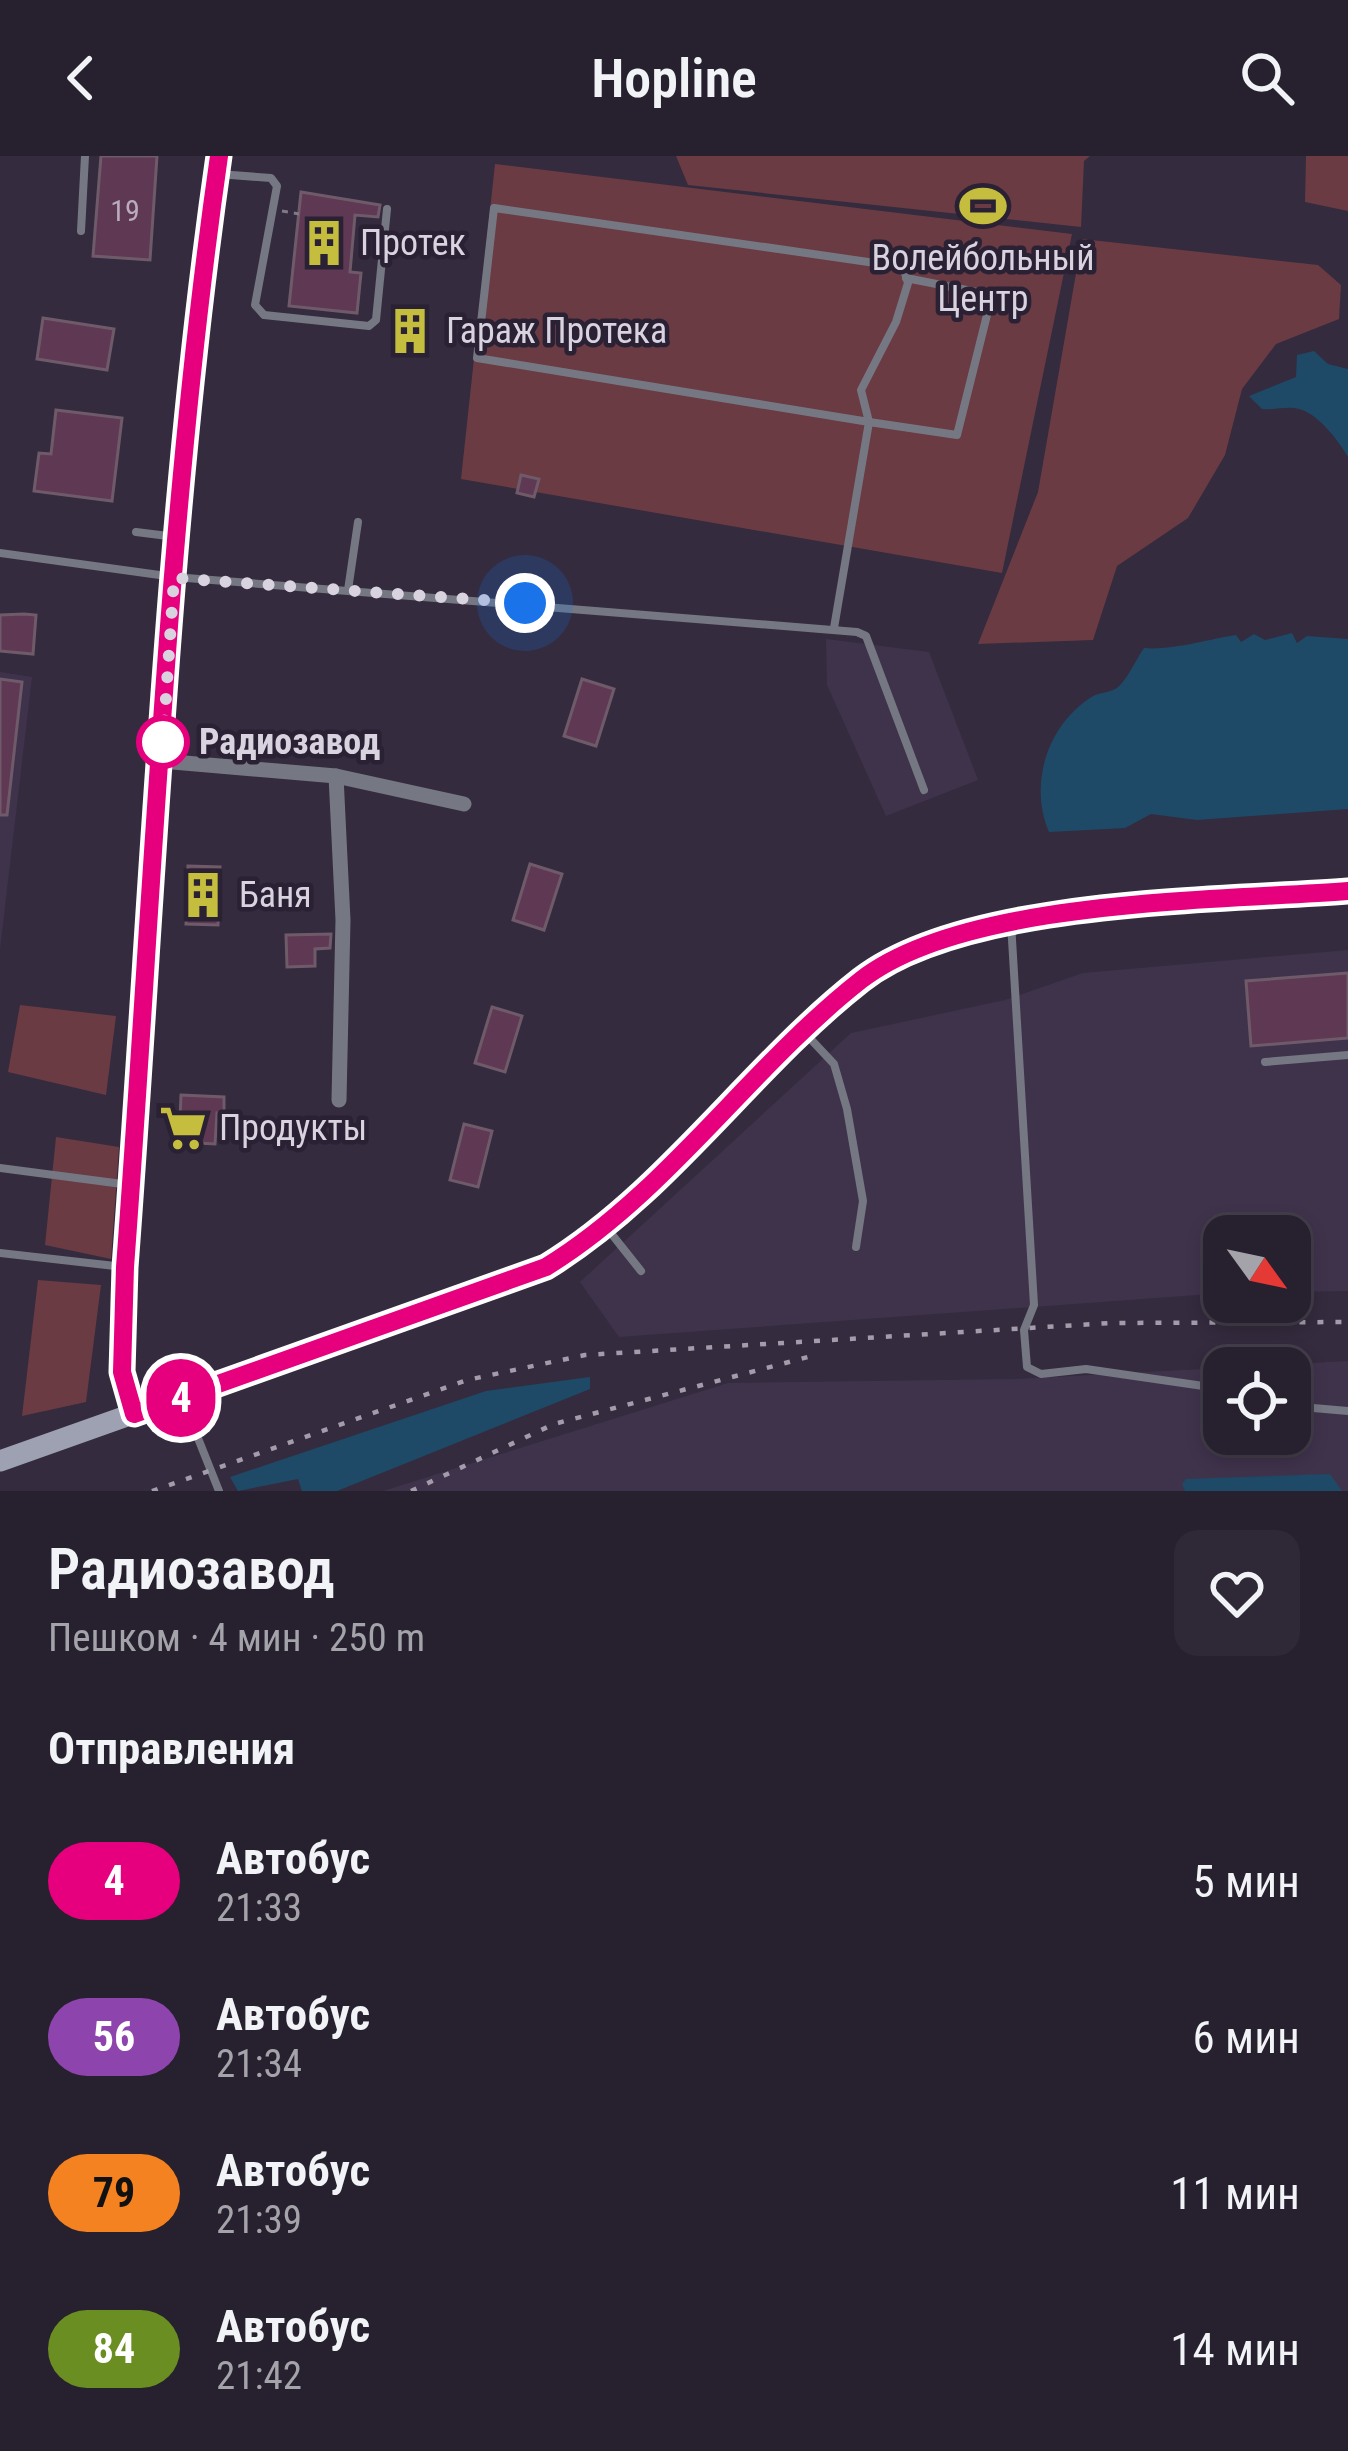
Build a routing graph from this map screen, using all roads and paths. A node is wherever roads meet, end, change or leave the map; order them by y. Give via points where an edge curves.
1 (86, 156) edge
2 (218, 165) edge
3 (387, 208) dead end
4 (274, 209) junction
5 (299, 214) dead end
6 (81, 231) dead end
7 (906, 278) junction
8 (868, 422) junction
9 (358, 522) dead end
10 (136, 532) dead end
11 (177, 538) junction
12 (0, 553) edge
13 (174, 578) junction
14 (349, 590) junction
15 (834, 628) junction
16 (161, 761) junction
17 (336, 776) junction
18 (924, 790) dead end
19 (464, 804) dead end
20 (1348, 891) edge
21 (1010, 921) junction
22 (803, 1031) junction
23 (1348, 1055) edge
24 (1265, 1062) dead end
25 (339, 1100) dead end
26 (0, 1168) edge
27 (131, 1185) junction
28 (605, 1226) junction
29 (856, 1247) dead end
30 (0, 1253) edge
31 (125, 1267) junction
32 (641, 1270) dead end
33 (1203, 1386) edge
34 (182, 1397) junction
35 (1311, 1408) edge
36 (1348, 1411) edge
37 (134, 1414) junction
38 (0, 1461) edge
39 (219, 1491) edge

1 - 6 lane
2 - 4 lane via 271,178
2 - 11 street
3 - 4 lane via 376,320 360,327 257,312
4 - 5 path
7 - 8 lane via 896,322 862,390
7 - 8 lane via 992,296 957,435
7 - 8 lane via 903,267 882,263 494,208 477,358
8 - 15 lane
9 - 14 lane
10 - 11 lane
11 - 13 street
12 - 13 lane
13 - 14 lane
13 - 16 street
14 - 15 lane
15 - 18 lane via 866,636
16 - 17 street
16 - 27 street
17 - 19 street
17 - 25 street
20 - 21 street
21 - 22 street via 865,977
21 - 33 lane via 1034,1305 1024,1330 1027,1366 1042,1374 1086,1369
22 - 28 street
22 - 29 lane via 834,1064 847,1108 863,1201
23 - 24 lane
26 - 27 lane
27 - 31 street
28 - 32 lane
28 - 34 street via 546,1267
30 - 31 lane
31 - 37 street via 122,1372
34 - 37 street
34 - 39 lane
35 - 36 lane
37 - 38 street

